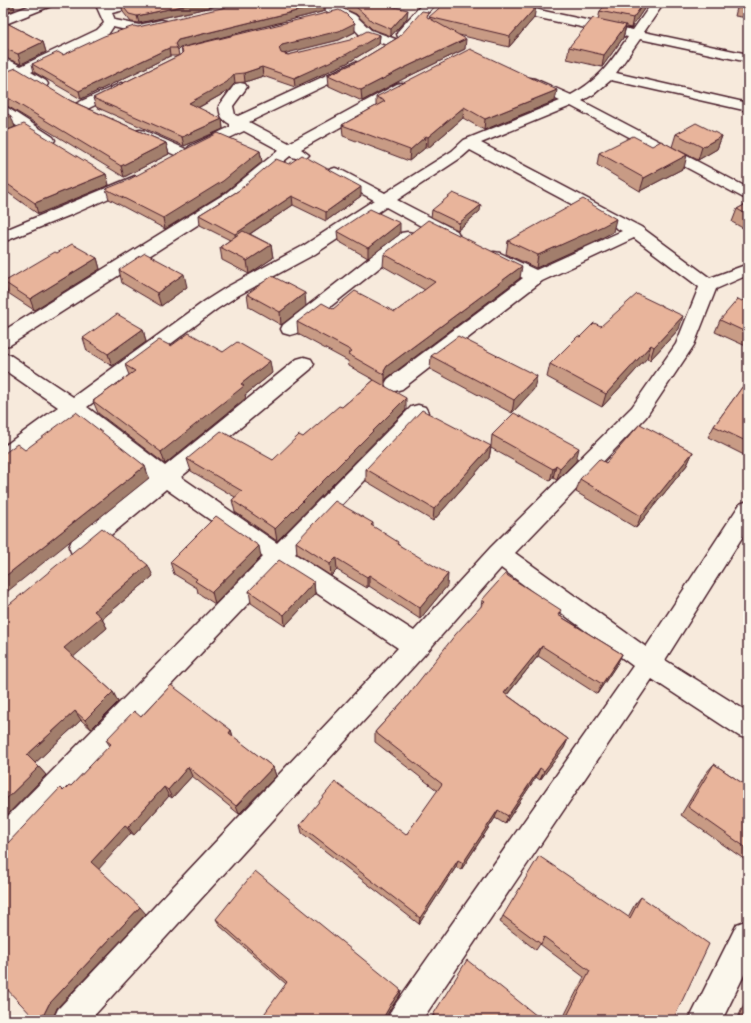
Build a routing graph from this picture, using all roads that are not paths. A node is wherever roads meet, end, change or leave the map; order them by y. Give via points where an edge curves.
1 (46, 3) edge
2 (137, 3) edge
3 (320, 3) edge
4 (430, 3) edge
5 (488, 3) edge
6 (543, 3) edge
7 (658, 3) edge
8 (102, 7) edge
9 (534, 13) junction
10 (341, 14) junction
11 (326, 17) edge
12 (3, 20) edge
13 (170, 22) edge
14 (110, 24) junction
15 (366, 33) junction
16 (637, 34) junction
17 (352, 40) edge
18 (393, 43) junction
19 (380, 51) edge
20 (748, 58) edge
21 (366, 59) edge
22 (3, 61) edge
23 (22, 72) junction
24 (608, 75) junction
25 (517, 76) edge
26 (3, 80) edge
27 (135, 80) edge
28 (416, 80) edge
29 (240, 86) dead end
30 (54, 92) edge
31 (67, 99) edge
32 (572, 101) junction
33 (80, 107) junction
34 (748, 107) edge
35 (3, 110) edge
36 (94, 114) edge
37 (237, 122) junction
38 (129, 129) edge
39 (469, 143) junction
40 (60, 147) edge
41 (289, 149) junction
42 (184, 154) junction
43 (171, 161) edge
44 (144, 176) edge
45 (748, 194) edge
46 (386, 201) junction
47 (426, 223) junction
48 (635, 231) junction
49 (3, 237) edge
50 (748, 269) edge
51 (536, 277) junction
52 (708, 285) junction
53 (290, 329) dead end
54 (3, 340) edge
55 (3, 360) edge
56 (304, 364) dead end
57 (395, 384) dead end
58 (72, 406) junction
59 (418, 412) edge
60 (3, 458) edge
61 (165, 477) junction
62 (748, 510) edge
63 (499, 554) junction
64 (279, 556) junction
65 (63, 561) edge
66 (416, 646) junction
67 (649, 663) junction
68 (748, 727) edge
69 (3, 841) edge
70 (748, 935) edge
71 (69, 1020) edge
72 (403, 1020) edge
73 (705, 1020) edge

1 - 12 street
2 - 8 street
3 - 10 street
4 - 18 street
5 - 9 street
6 - 9 street
7 - 16 street
8 - 14 street
9 - 16 street
10 - 11 street
10 - 15 street via 351,18
13 - 14 street via 139,29
14 - 23 street via 102,33
15 - 17 street
15 - 18 street
16 - 20 street
16 - 24 street
18 - 19 street
21 - 37 street
22 - 23 street
23 - 26 street
23 - 30 street
24 - 32 street
24 - 34 street
25 - 32 street
27 - 33 street
28 - 41 street
29 - 37 street via 226,106 228,117
31 - 33 street
32 - 39 street
32 - 45 street
33 - 36 street
35 - 40 street via 22,131
37 - 41 street
37 - 42 street via 238,128
38 - 42 street
39 - 46 street via 457,154
39 - 48 street
41 - 46 street
41 - 54 street via 232,196
42 - 43 street
44 - 49 street via 118,182
46 - 47 street
46 - 58 street via 309,250 217,301
47 - 51 street
47 - 53 street
48 - 51 street
48 - 52 street
50 - 52 street
51 - 57 street
52 - 63 street via 685,345 639,412
55 - 58 street
56 - 61 street
58 - 60 street
58 - 61 street
59 - 64 street
61 - 64 street
61 - 65 street
62 - 67 street
63 - 66 street
63 - 67 street
64 - 66 street
64 - 69 street
66 - 71 street
67 - 68 street
67 - 72 street
70 - 73 street

